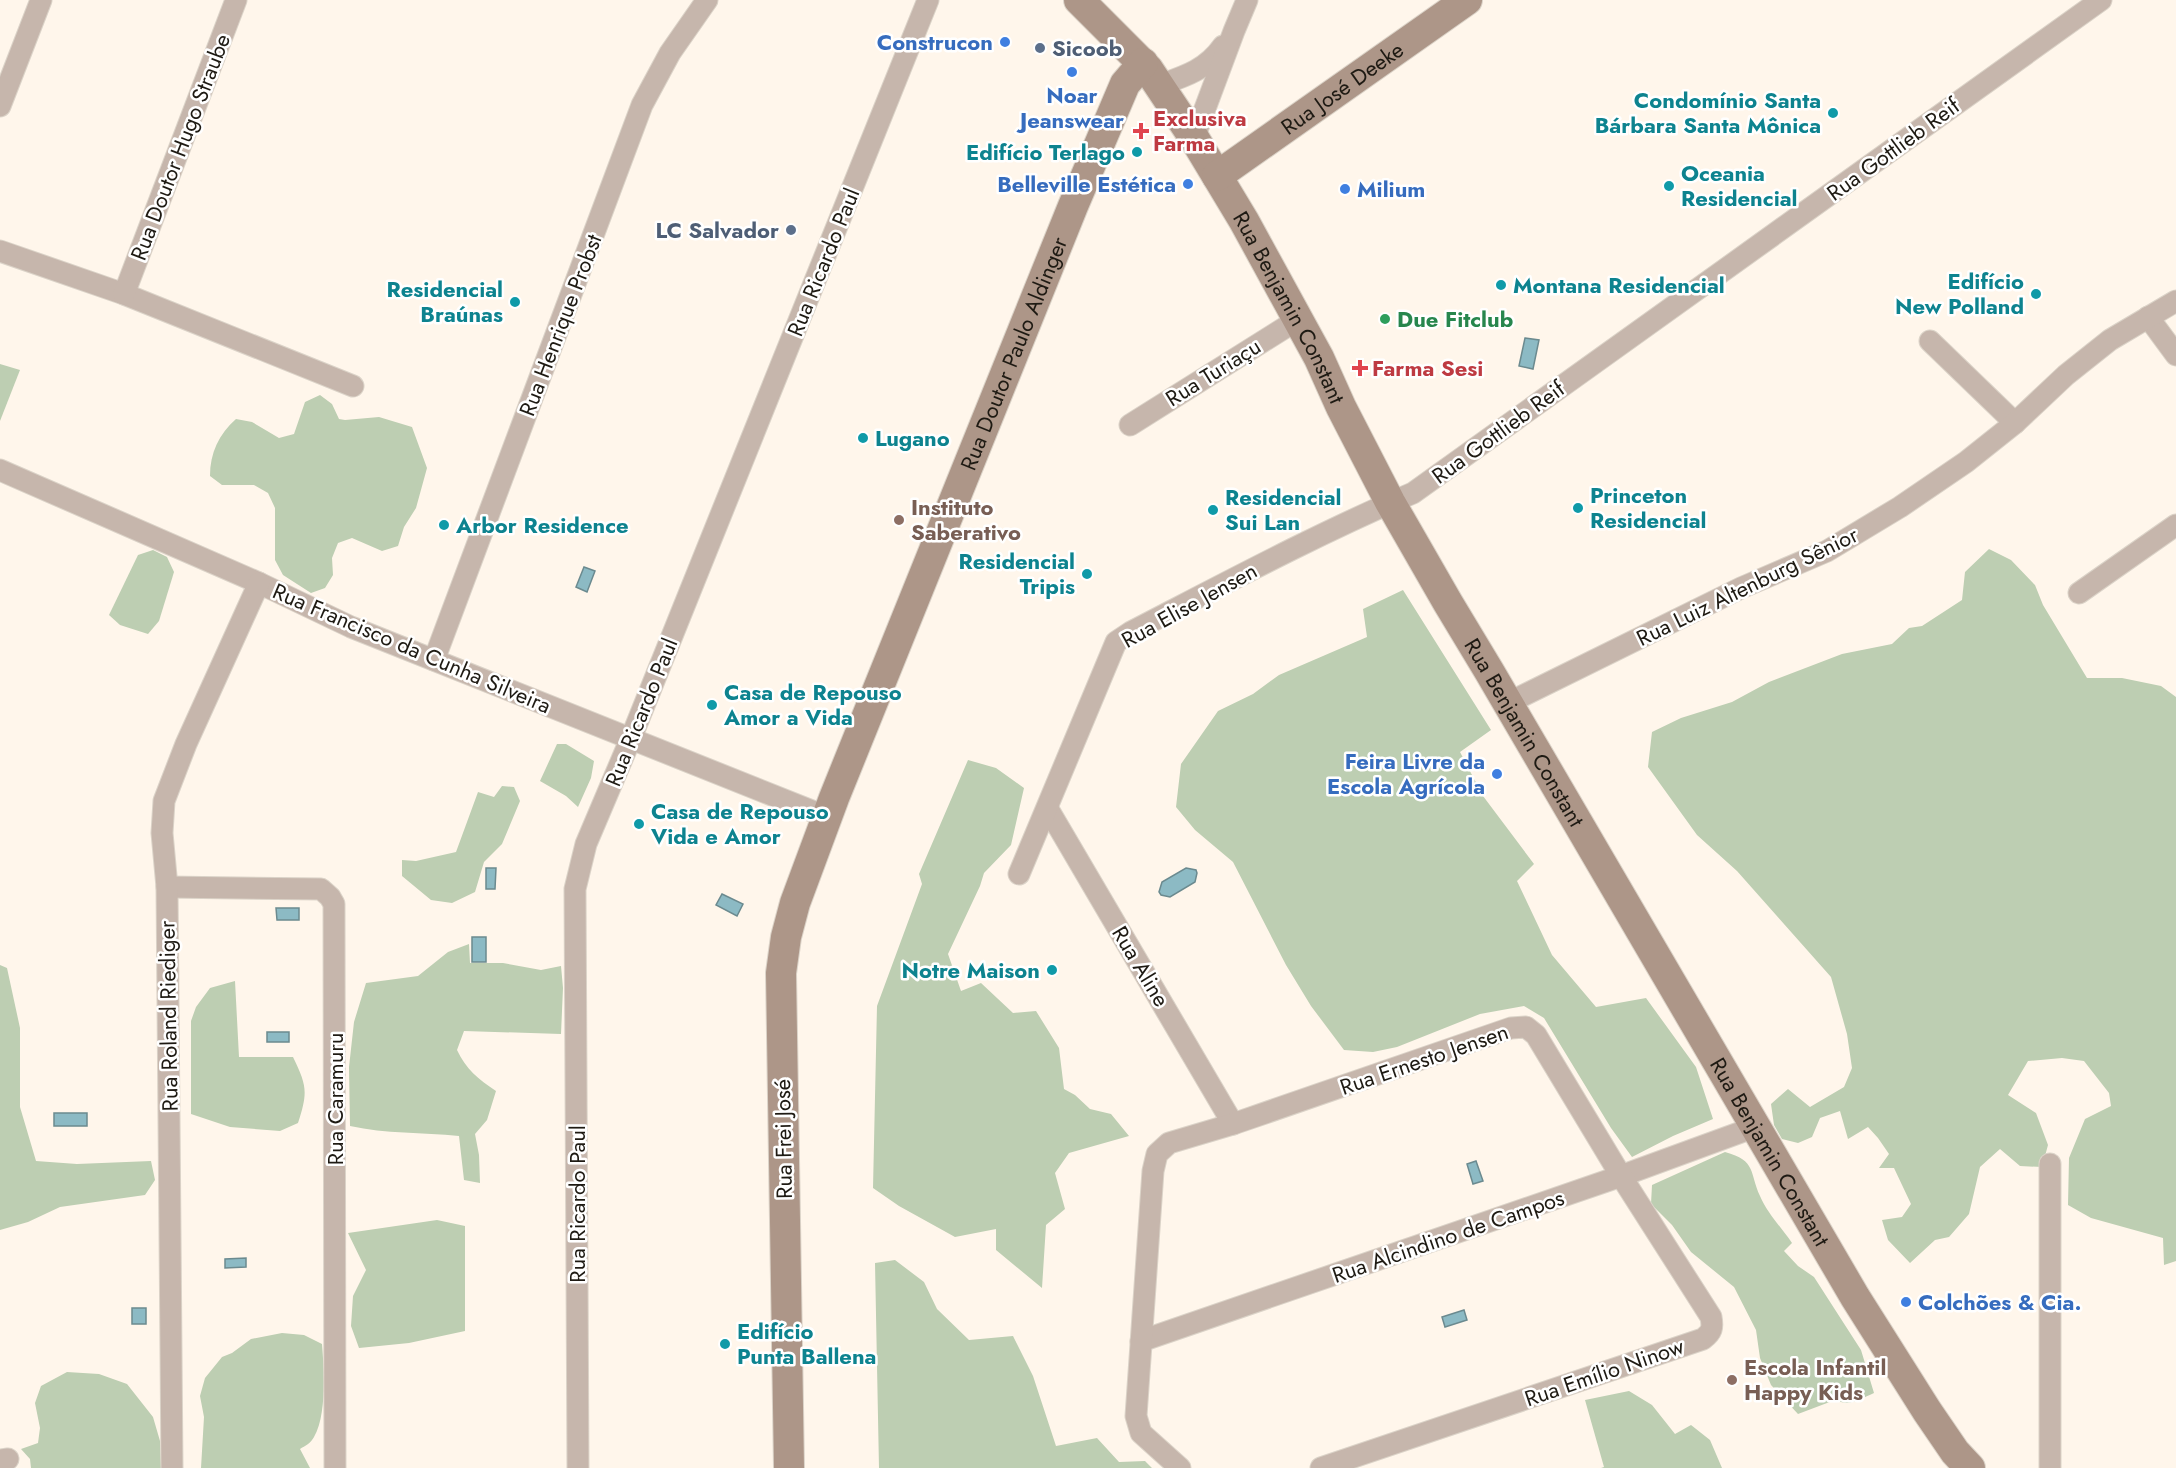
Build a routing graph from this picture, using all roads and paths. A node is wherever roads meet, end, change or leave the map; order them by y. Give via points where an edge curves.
1 (41, 0) edge
2 (236, 0) edge
3 (707, 0) edge
4 (928, 0) edge
5 (1079, 0) edge
6 (1247, 0) edge
7 (1467, 0) edge
8 (2091, 3) edge
9 (1234, 31) junction
10 (1151, 74) junction
11 (0, 106) edge
12 (1194, 138) junction
13 (1217, 176) junction
14 (0, 251) edge
15 (124, 294) junction
16 (2176, 302) edge
17 (2148, 317) junction
18 (1297, 320) junction
19 (1930, 341) dead end
20 (2176, 355) edge
21 (353, 386) dead end
22 (2015, 423) junction
23 (1130, 425) dead end
24 (0, 470) edge
25 (1390, 502) junction
26 (2176, 525) edge
27 (259, 583) junction
28 (2079, 592) dead end
29 (434, 660) junction
30 (1508, 703) junction
31 (631, 738) junction
32 (1048, 810) junction
33 (827, 817) junction
34 (1019, 874) dead end
35 (167, 887) junction
36 (1233, 1124) junction
37 (1755, 1127) junction
38 (2050, 1164) dead end
39 (1621, 1176) junction
40 (1141, 1341) junction
41 (172, 1468) edge
42 (335, 1468) edge
43 (578, 1468) edge
44 (789, 1468) edge
45 (1180, 1468) edge
46 (1321, 1468) edge
47 (1970, 1468) edge
48 (2050, 1468) edge

1 - 11 street
2 - 15 street, Rua Doutor Hugo Straube
3 - 29 street, Rua Henrique Probst via 670,53 642,105
4 - 31 street, Rua Ricardo Paul
5 - 10 street, Rua Benjamin Constant
6 - 9 street
7 - 13 street, Rua José Deeke
8 - 25 street, Rua Gottlieb Reif via 1457,461 1413,492
9 - 10 street via 1206,65 1190,75
9 - 12 street
10 - 12 street, Rua Benjamin Constant
10 - 33 street, Rua Doutor Paulo Aldinger via 1125,84
12 - 13 street, Rua Benjamin Constant
13 - 18 street, Rua Benjamin Constant
14 - 15 street
15 - 21 street
16 - 17 street, Rua Luiz Altenburg Sênior
17 - 20 street
17 - 22 street, Rua Luiz Altenburg Sênior via 2110,340
18 - 23 street, Rua Turiaçu
18 - 25 street, Rua Benjamin Constant
19 - 22 street
22 - 30 street, Rua Luiz Altenburg Sênior via 1900,507 1827,551 1741,588
24 - 27 street, Rua Francisco da Cunha Silveira
25 - 30 street, Rua Benjamin Constant
25 - 32 street, Rua Elise Jensen via 1116,642
26 - 28 street
27 - 29 street, Rua Francisco da Cunha Silveira via 351,627
27 - 35 street, Rua Roland Riediger via 164,801 162,833
29 - 31 street, Rua Francisco da Cunha Silveira
30 - 37 street, Rua Benjamin Constant
31 - 33 street, Rua Francisco da Cunha Silveira
31 - 43 street, Rua Ricardo Paul via 586,844 575,889
32 - 34 street, Rua Elise Jensen
32 - 36 street, Rua Aline
33 - 44 street, Rua Frei José via 795,903 781,973
35 - 41 street, Rua Roland Riediger
35 - 42 street, Rua Caramuru via 321,889 334,904
36 - 39 street, Rua Ernesto Jensen via 1526,1027 1536,1035
36 - 40 street, Rua Ernesto Jensen via 1169,1143 1157,1154
37 - 39 street, Rua Alcindino de Campos
37 - 47 street, Rua Benjamin Constant via 1855,1297 1927,1411
38 - 48 street
39 - 40 street, Rua Alcindino de Campos
39 - 46 street, Rua Emílio Ninow via 1711,1317 1710,1334
40 - 45 street via 1136,1416 1142,1433

